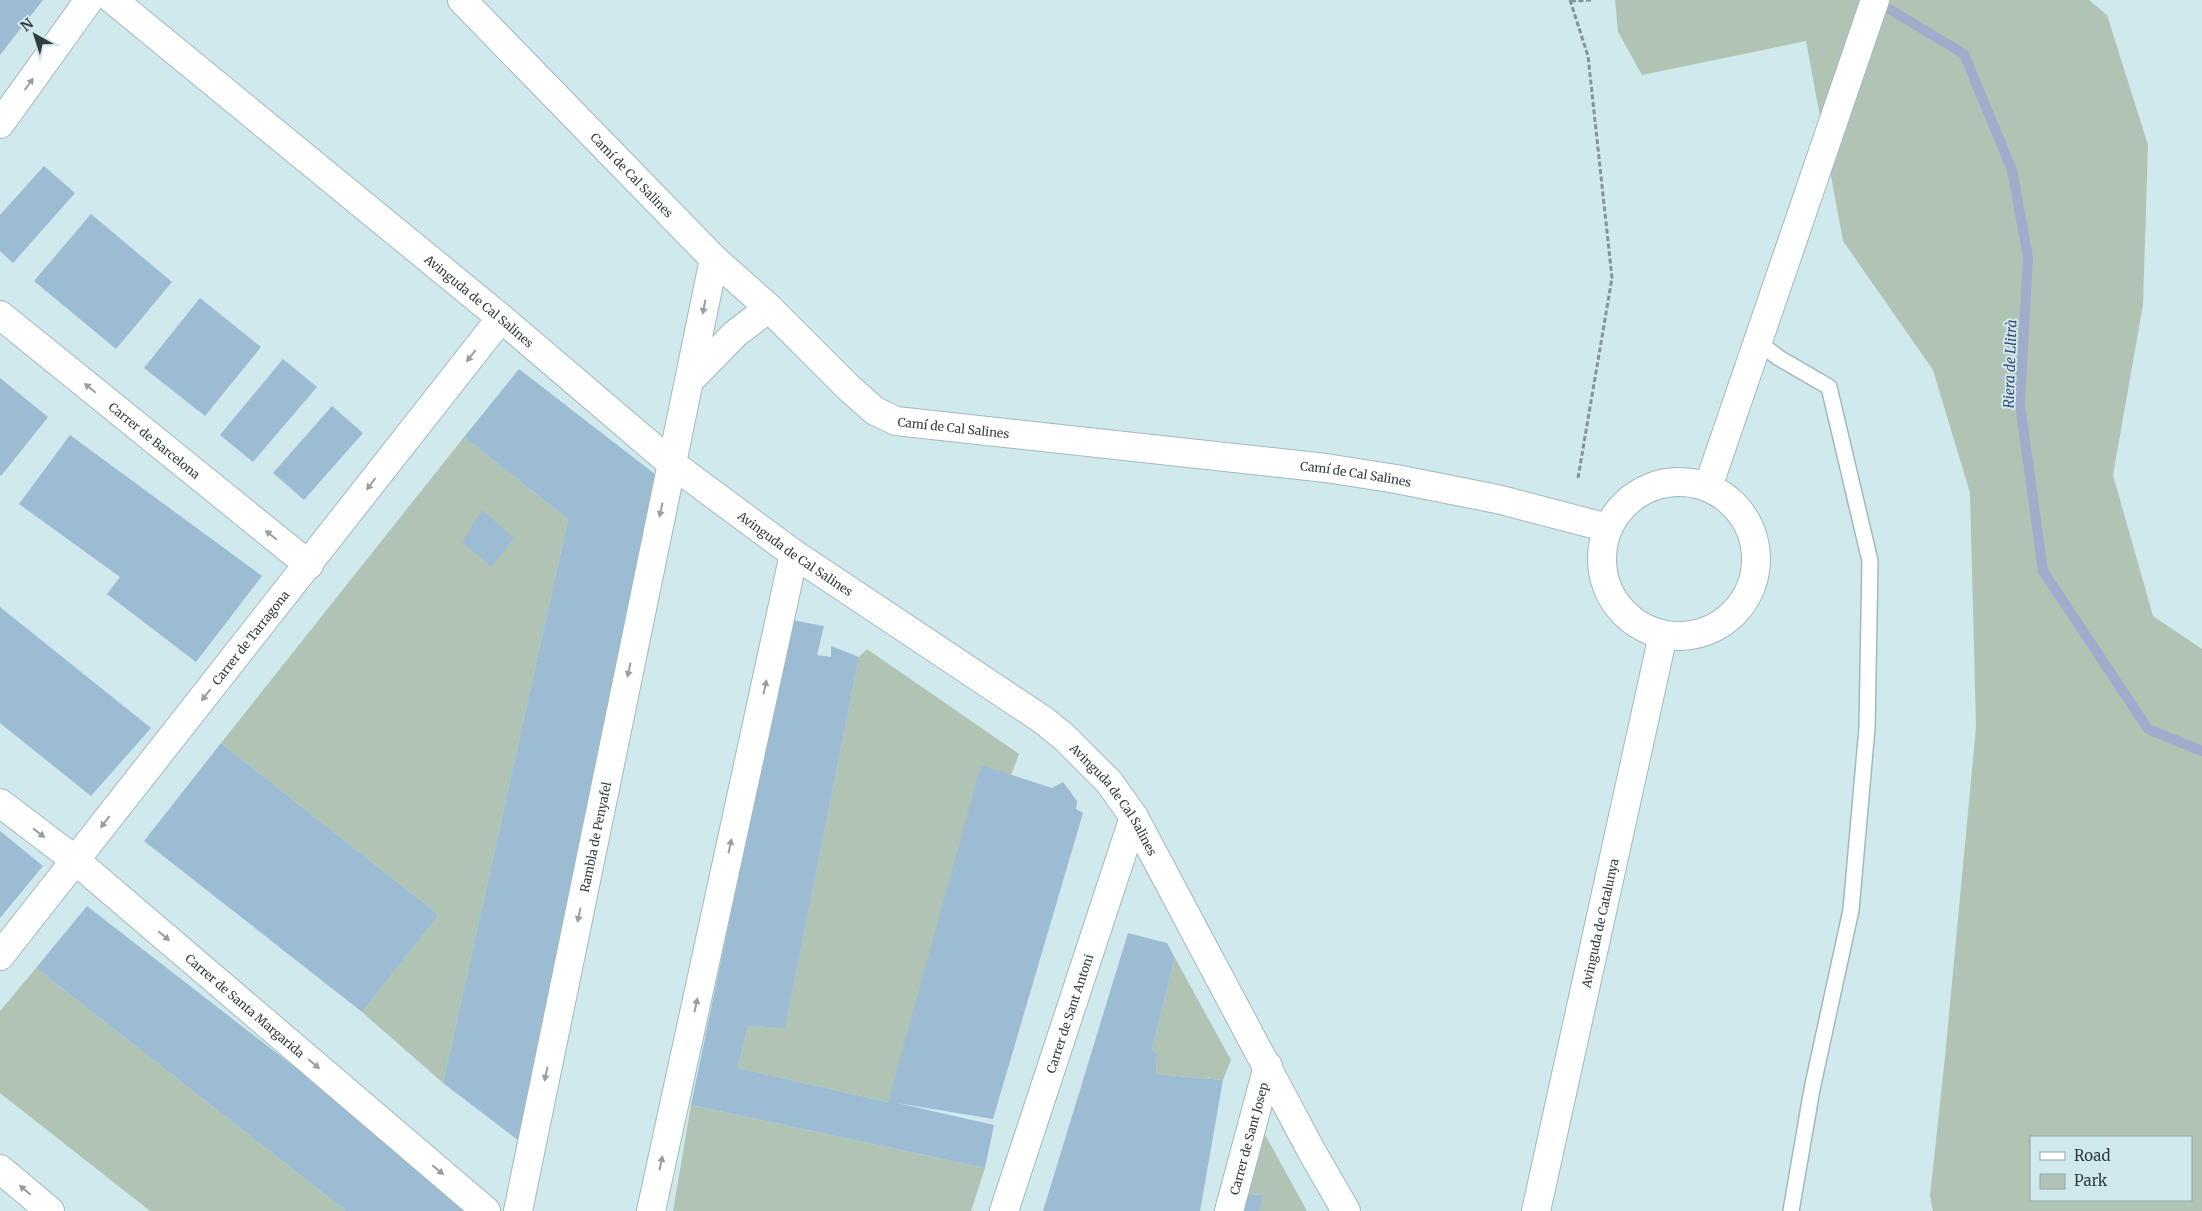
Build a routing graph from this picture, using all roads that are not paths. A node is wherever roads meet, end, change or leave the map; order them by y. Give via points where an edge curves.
1 (89, 0) edge
2 (114, 0) edge
3 (462, 0) edge
4 (1874, 0) edge
5 (0, 124) edge
6 (714, 259) junction
7 (769, 308) junction
8 (0, 316) edge
9 (501, 318) junction
10 (1758, 342) junction
11 (690, 380) junction
12 (671, 463) junction
13 (1708, 487) junction
14 (1608, 528) junction
15 (794, 554) junction
16 (309, 565) junction
17 (1663, 635) junction
18 (0, 803) edge
19 (1134, 817) junction
20 (75, 860) junction
21 (0, 956) edge
22 (1268, 1066) junction
23 (0, 1169) edge
24 (50, 1211) edge
25 (486, 1211) edge
26 (518, 1211) edge
27 (650, 1211) edge
28 (1004, 1211) edge
29 (1229, 1211) edge
30 (1346, 1211) edge
31 (1536, 1211) edge
32 (1791, 1211) edge

5 -> 1 street
2 - 9 street, Avinguda de Cal Salines
3 - 6 street, Camí de Cal Salines
4 - 10 street
6 - 7 street, Camí de Cal Salines
6 -> 11 street, Rambla de Penyafel
7 - 11 street via 735,334
7 - 14 street, Camí de Cal Salines via 849,388 875,411 896,421 1326,468 1497,499
16 -> 8 street, Carrer de Barcelona
9 - 12 street, Avinguda de Cal Salines
9 -> 16 street, Carrer de Tarragona
10 - 13 street
10 - 32 lane via 1829,387 1870,561 1867,728 1851,910 1812,1089
11 - 12 street, Rambla de Penyafel
12 - 15 street, Avinguda de Cal Salines
12 -> 26 street, Rambla de Penyafel
13 - 14 street via 1685,482 1662,483 1639,493 1621,508
13 - 17 street via 1730,500 1746,520 1755,544 1756,569 1748,593 1734,614 1713,629 1688,636
14 - 17 street via 1603,550 1603,573 1611,594 1624,613
15 - 19 street, Avinguda de Cal Salines via 1064,736 1109,782
27 -> 15 street
16 -> 20 street, Carrer de Tarragona
17 - 31 street, Avinguda de Catalunya
18 -> 20 street, Carrer de Santa Margarida
19 - 22 street, Avinguda de Cal Salines
19 - 28 street, Carrer de Sant Antoni
20 - 21 street, Carrer de Tarragona
20 -> 25 street, Carrer de Santa Margarida
22 - 29 street, Carrer de Sant Josep
22 - 30 street, Avinguda de Cal Salines
24 -> 23 street

